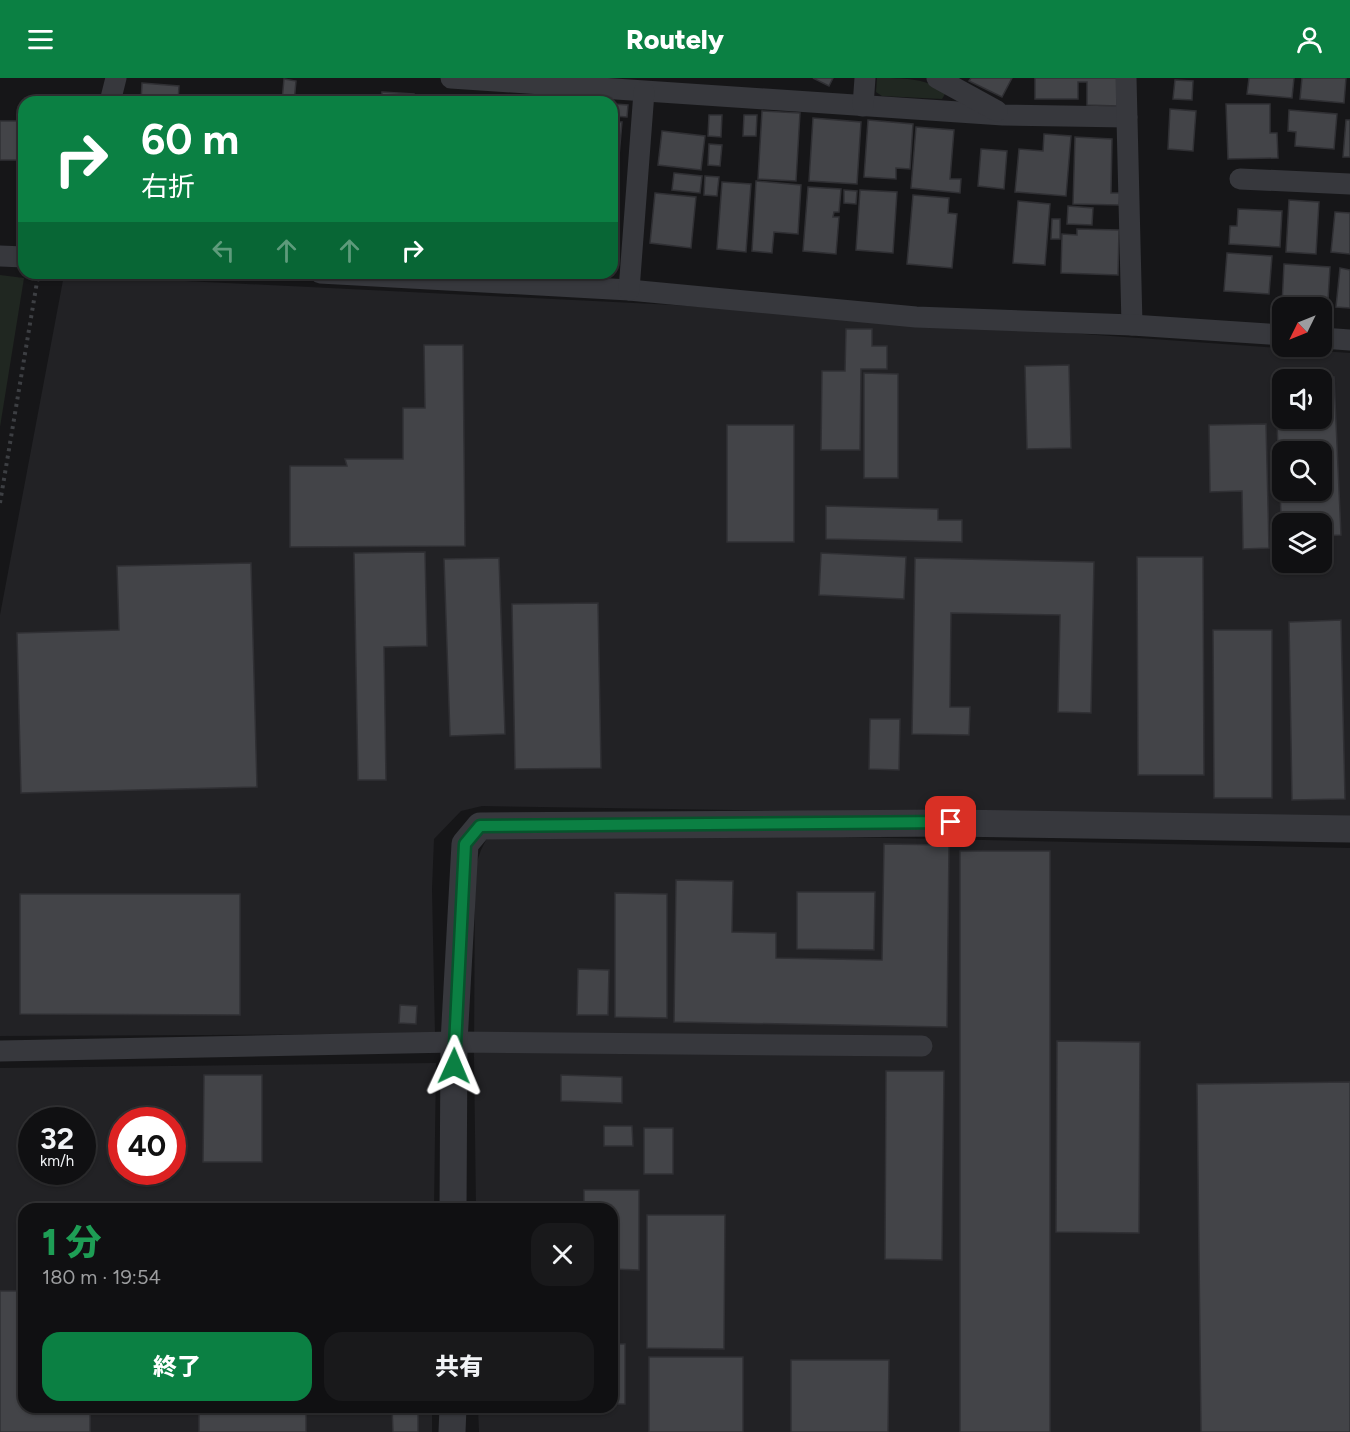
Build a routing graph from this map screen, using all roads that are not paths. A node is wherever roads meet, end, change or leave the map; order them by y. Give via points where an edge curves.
1 (116, 78) edge
2 (451, 78) edge
3 (619, 78) edge
4 (865, 78) edge
5 (937, 78) edge
6 (1126, 78) edge
7 (504, 80) edge
8 (644, 92) junction
9 (112, 96) edge
10 (863, 106) junction
11 (1003, 115) junction
12 (1127, 117) junction
13 (1240, 179) dead end
14 (1350, 184) edge
15 (0, 256) edge
16 (18, 257) edge
17 (429, 279) edge
18 (629, 290) junction
19 (1132, 325) junction
20 (1272, 334) edge
21 (1332, 339) edge
22 (1350, 340) edge
23 (1350, 829) edge
24 (454, 1042) junction
25 (922, 1046) dead end
26 (0, 1051) edge
27 (453, 1203) edge
28 (453, 1413) edge
29 (452, 1432) edge

1 - 9 street
2 - 7 street
3 - 8 street
4 - 10 street
5 - 11 street
6 - 12 street
7 - 8 street
8 - 10 street
8 - 18 street
10 - 11 street
11 - 12 street
12 - 19 street
13 - 14 street
15 - 16 street
17 - 18 street
18 - 19 street via 916,317
19 - 20 street
21 - 22 street
23 - 24 street via 951,822 480,826 465,844
24 - 25 street
24 - 26 street
24 - 27 street
28 - 29 street

